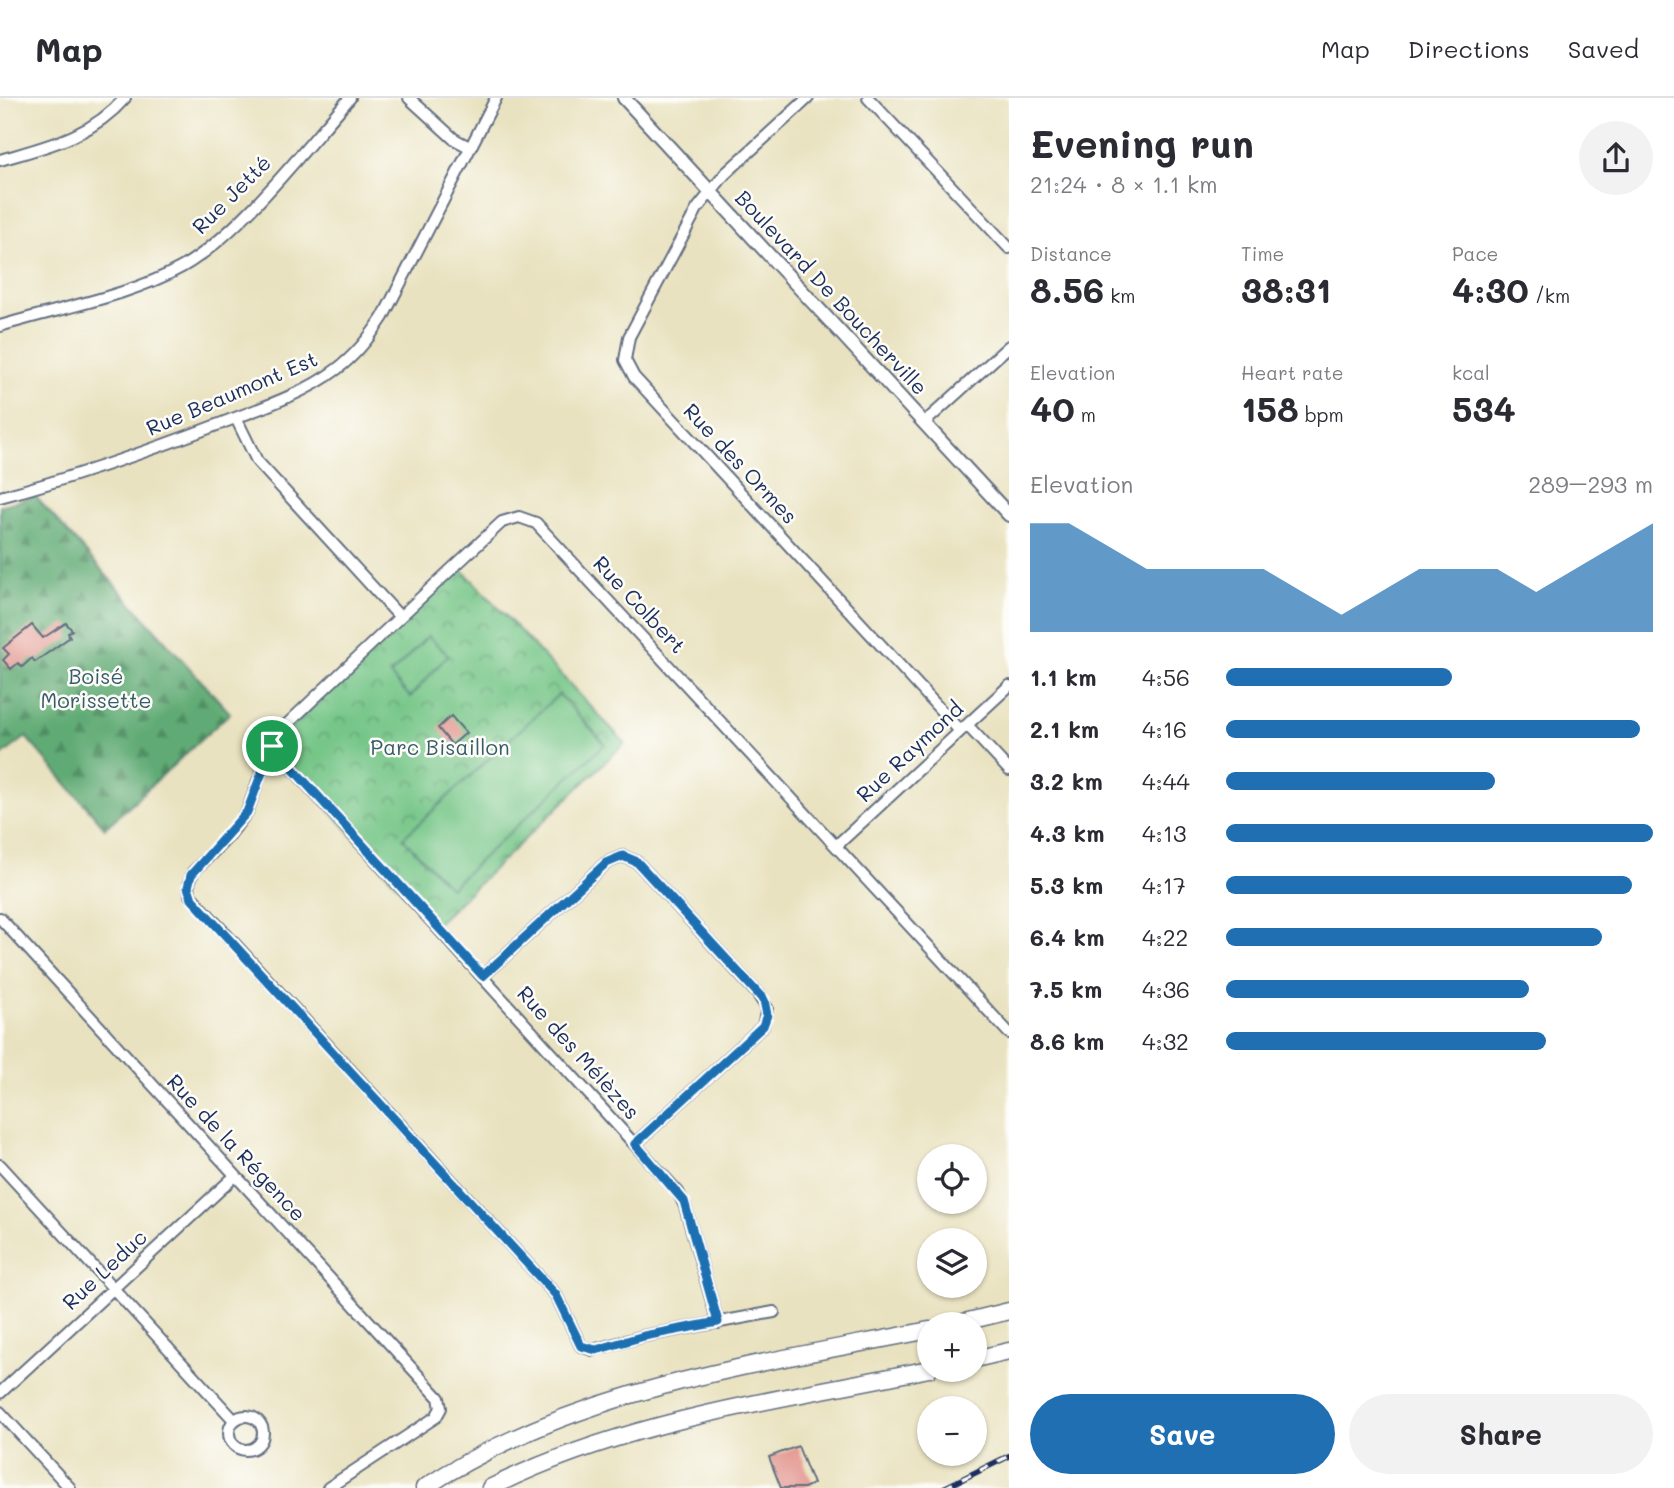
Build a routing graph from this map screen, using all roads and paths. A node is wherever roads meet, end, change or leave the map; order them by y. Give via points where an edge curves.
1 (125, 98) edge
2 (351, 98) edge
3 (409, 98) edge
4 (496, 98) edge
5 (624, 98) edge
6 (808, 98) edge
7 (868, 98) edge
8 (471, 148) junction
9 (0, 160) edge
10 (711, 191) junction
11 (1009, 248) edge
12 (0, 326) edge
13 (1009, 346) edge
14 (236, 418) junction
15 (924, 423) junction
16 (0, 497) edge
17 (1009, 515) edge
18 (400, 617) junction
19 (1009, 686) edge
20 (963, 728) junction
21 (272, 746) junction
22 (1009, 770) edge
23 (836, 846) junction
24 (0, 918) edge
25 (483, 976) junction
26 (1009, 1033) edge
27 (635, 1144) junction
28 (0, 1165) edge
29 (235, 1176) junction
30 (113, 1289) junction
31 (1009, 1311) edge
32 (774, 1312) dead end
33 (987, 1316) edge
34 (718, 1322) junction
35 (917, 1332) edge
36 (1009, 1350) edge
37 (987, 1356) edge
38 (917, 1371) edge
39 (0, 1393) edge
40 (0, 1412) edge
41 (234, 1420) dead end
42 (70, 1488) edge
43 (328, 1488) edge
44 (424, 1488) edge
45 (490, 1488) edge

1 - 9 street via 103,121 79,135
2 - 12 street, Rue Jetté via 241,218 195,258 141,285
3 - 8 street via 454,139
4 - 8 street, Rue Beaumont Est
5 - 10 street, Boulevard De Boucherville
6 - 10 street, Rue des Ormes
7 - 11 street
8 - 14 street, Rue Beaumont Est via 363,345 321,380
10 - 15 street, Boulevard De Boucherville
10 - 20 street, Rue des Ormes via 629,337 628,369
13 - 15 street
14 - 16 street, Rue Beaumont Est via 92,471
14 - 18 street via 257,461
15 - 17 street, Boulevard De Boucherville
18 - 21 street via 282,729
18 - 23 street, Rue Colbert via 502,522 515,517 532,520
19 - 20 street, Rue Raymond
20 - 22 street, Rue des Ormes
20 - 23 street, Rue Raymond
21 - 25 street, Rue des Mélèzes
21 - 34 street via 247,812 193,872 188,883 190,895 556,1295 583,1347 596,1350
23 - 26 street, Rue Colbert
24 - 29 street, Rue de la Régence
25 - 27 street, Rue des Mélèzes
25 - 27 street via 606,863 623,856 637,862 757,993 767,1007 763,1026
27 - 34 street, Rue des Mélèzes via 684,1201
28 - 30 street
29 - 30 street, Rue Leduc
29 - 43 street, Rue de la Régence via 441,1404 433,1419
30 - 39 street, Rue Leduc
30 - 41 street
31 - 33 main road
32 - 34 street
35 - 44 main road via 640,1390 526,1432
36 - 37 main road
38 - 45 main road via 651,1427 577,1451
40 - 42 street

